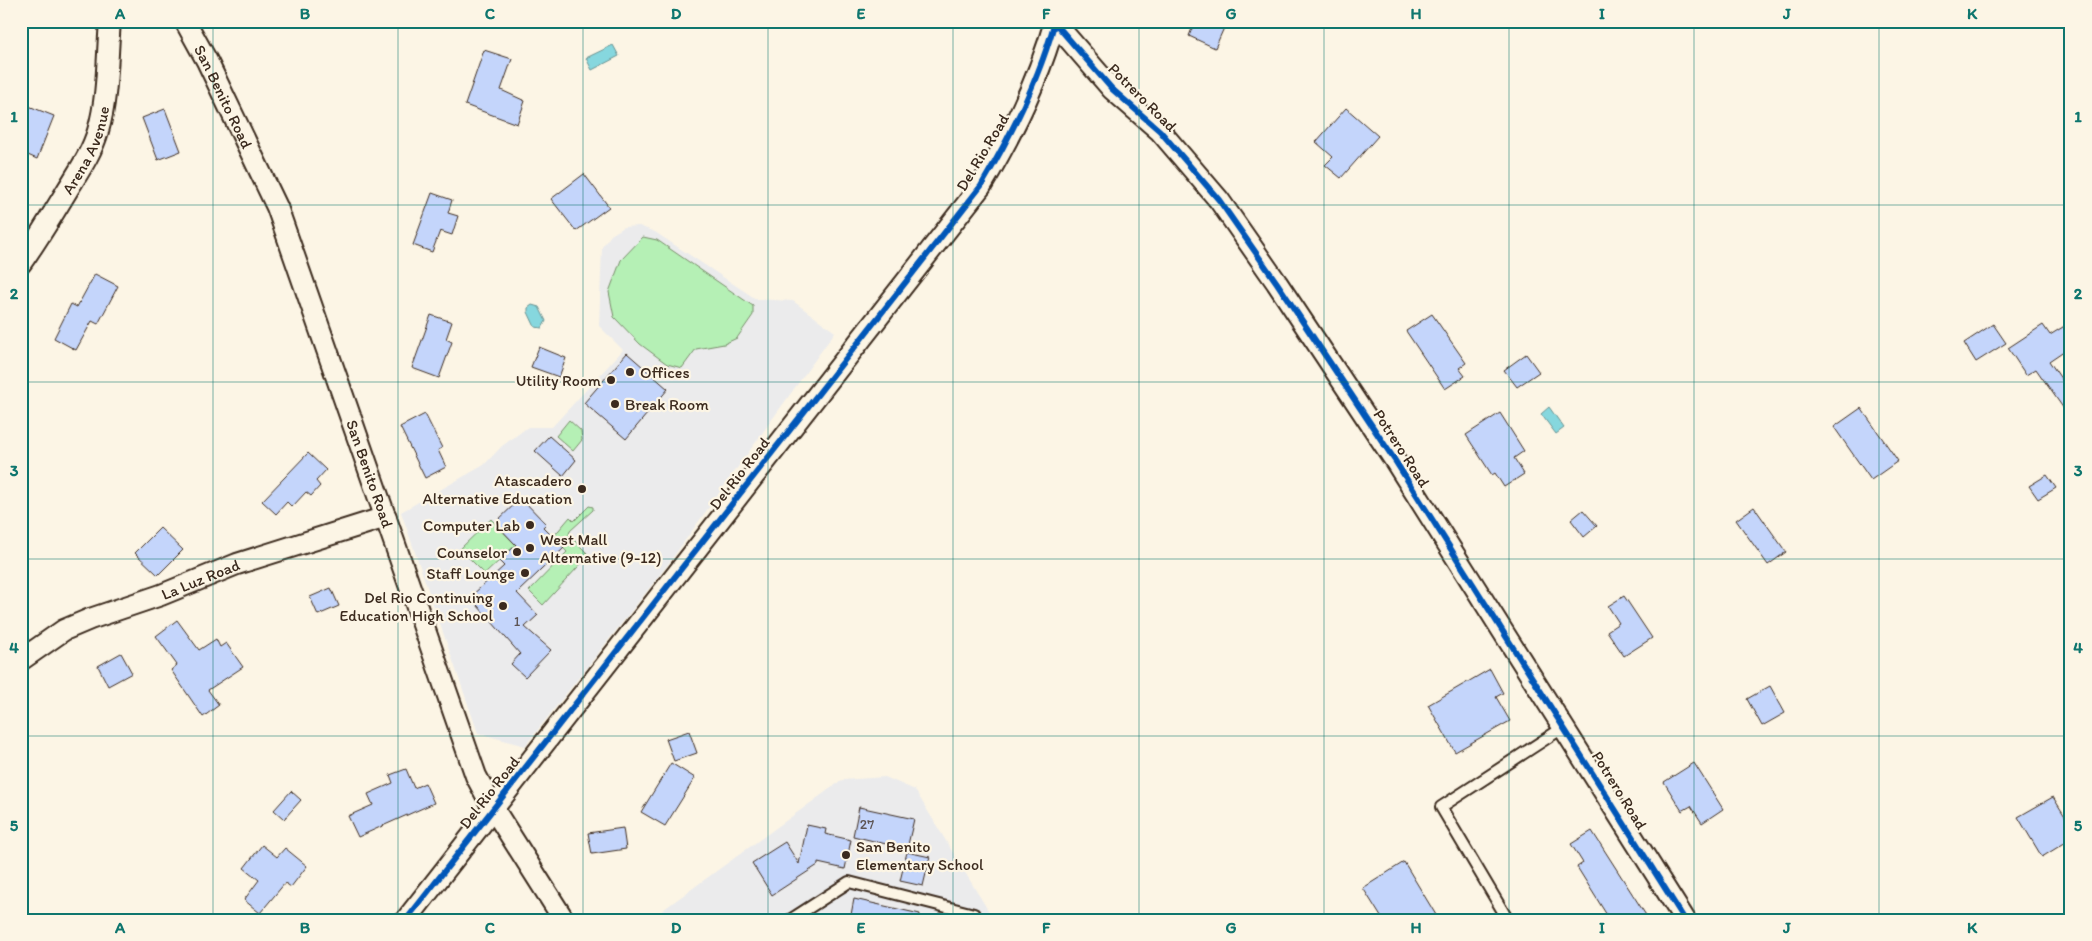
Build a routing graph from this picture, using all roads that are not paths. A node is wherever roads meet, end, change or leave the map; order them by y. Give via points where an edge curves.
1 (110, 21) edge
2 (185, 21) edge
3 (1055, 22) edge
4 (21, 263) edge
5 (386, 517) junction
6 (21, 660) edge
7 (1564, 727) junction
8 (493, 808) junction
9 (406, 920) edge
10 (564, 920) edge
11 (790, 920) edge
12 (977, 920) edge
13 (1508, 920) edge
14 (1686, 920) edge

1 - 4 street, Arena Avenue via 102,105 94,143
2 - 5 street, San Benito Road via 277,207
3 - 7 street, Potrero Road via 1112,89 1160,131 1218,200 1394,459
3 - 8 street, Del Rio Road via 1036,77 1007,143 981,186
5 - 6 street, La Luz Road via 237,564 90,619 64,630
5 - 8 street, San Benito Road via 476,776
7 - 13 lane via 1441,806
7 - 14 street, Potrero Road
8 - 9 street, Del Rio Road
8 - 10 street, San Benito Road
11 - 12 lane via 849,882 974,914

